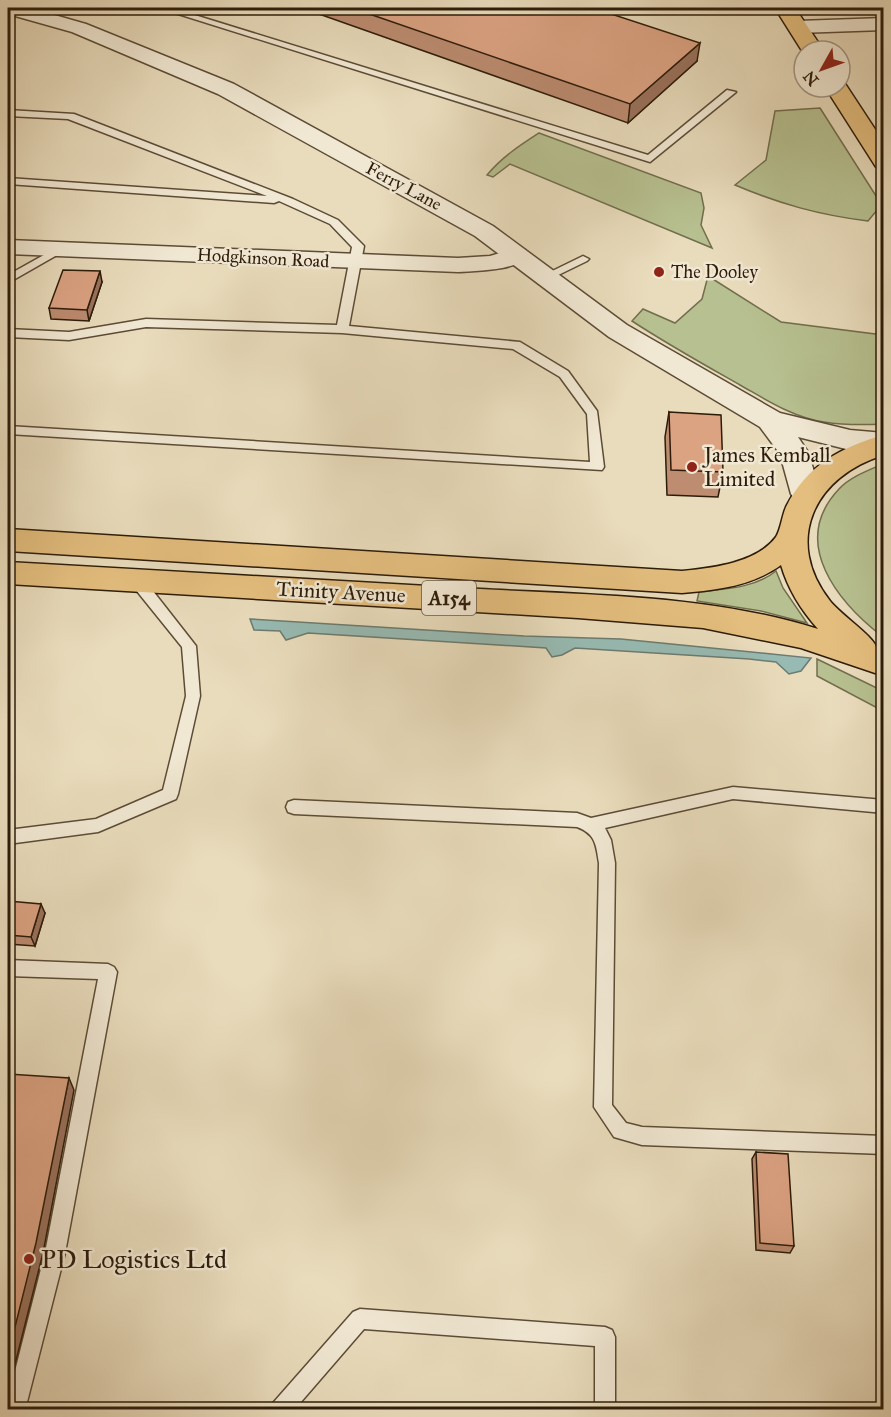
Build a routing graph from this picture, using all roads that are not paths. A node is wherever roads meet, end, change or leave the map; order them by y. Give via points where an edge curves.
1 (9, 8) edge
2 (164, 8) edge
3 (785, 8) edge
4 (884, 24) edge
5 (798, 27) junction
6 (806, 39) edge
7 (731, 92) dead end
8 (844, 99) edge
9 (8, 113) edge
10 (884, 162) edge
11 (8, 181) edge
12 (289, 201) junction
13 (8, 247) edge
14 (60, 249) junction
15 (517, 255) junction
16 (583, 259) dead end
17 (354, 262) junction
18 (546, 277) junction
19 (8, 280) edge
20 (342, 329) junction
21 (8, 333) edge
22 (770, 420) junction
23 (8, 430) edge
24 (884, 444) edge
25 (806, 494) junction
26 (8, 540) edge
27 (791, 541) junction
28 (8, 573) edge
29 (138, 581) junction
30 (884, 663) edge
31 (294, 807) dead end
32 (884, 807) edge
33 (593, 824) junction
34 (8, 837) edge
35 (8, 968) edge
36 (884, 1145) edge
37 (15, 1410) edge
38 (280, 1410) edge
39 (605, 1410) edge

1 - 15 street, Ferry Lane via 79,28 226,89 462,218
2 - 7 lane via 650,159
3 - 5 main road
4 - 5 street
5 - 6 main road
8 - 10 main road
9 - 12 lane via 70,116
11 - 12 lane
12 - 17 lane via 334,222 358,246
13 - 14 street, Hodgkinson Road
14 - 17 street, Hodgkinson Road
14 - 19 lane
15 - 17 street, Hodgkinson Road via 474,265
15 - 18 street, Ferry Lane
16 - 18 lane
17 - 20 lane
18 - 22 street, Ferry Lane via 644,348
20 - 21 lane via 146,323 69,336
20 - 23 lane via 516,345 564,374 593,414 597,467
22 - 24 street, Ferry Lane via 820,434
22 - 25 street, Ferry Lane via 794,452
24 - 25 main road via 840,463
25 - 27 main road
26 - 27 main road, Trinity Avenue / A154 via 682,582 738,575 758,566
27 - 30 main road via 807,592 825,618 847,639
28 - 29 main road, Trinity Avenue / A154
29 - 30 main road, Trinity Avenue / A154 via 703,616 804,637
29 - 34 lane via 189,646 193,696 170,794 98,825
31 - 33 lane via 577,820
32 - 33 lane via 733,794
33 - 36 lane via 603,834 607,863 603,1107 620,1131 642,1136
35 - 37 lane via 108,972 55,1253
38 - 39 lane via 360,1319 605,1337

